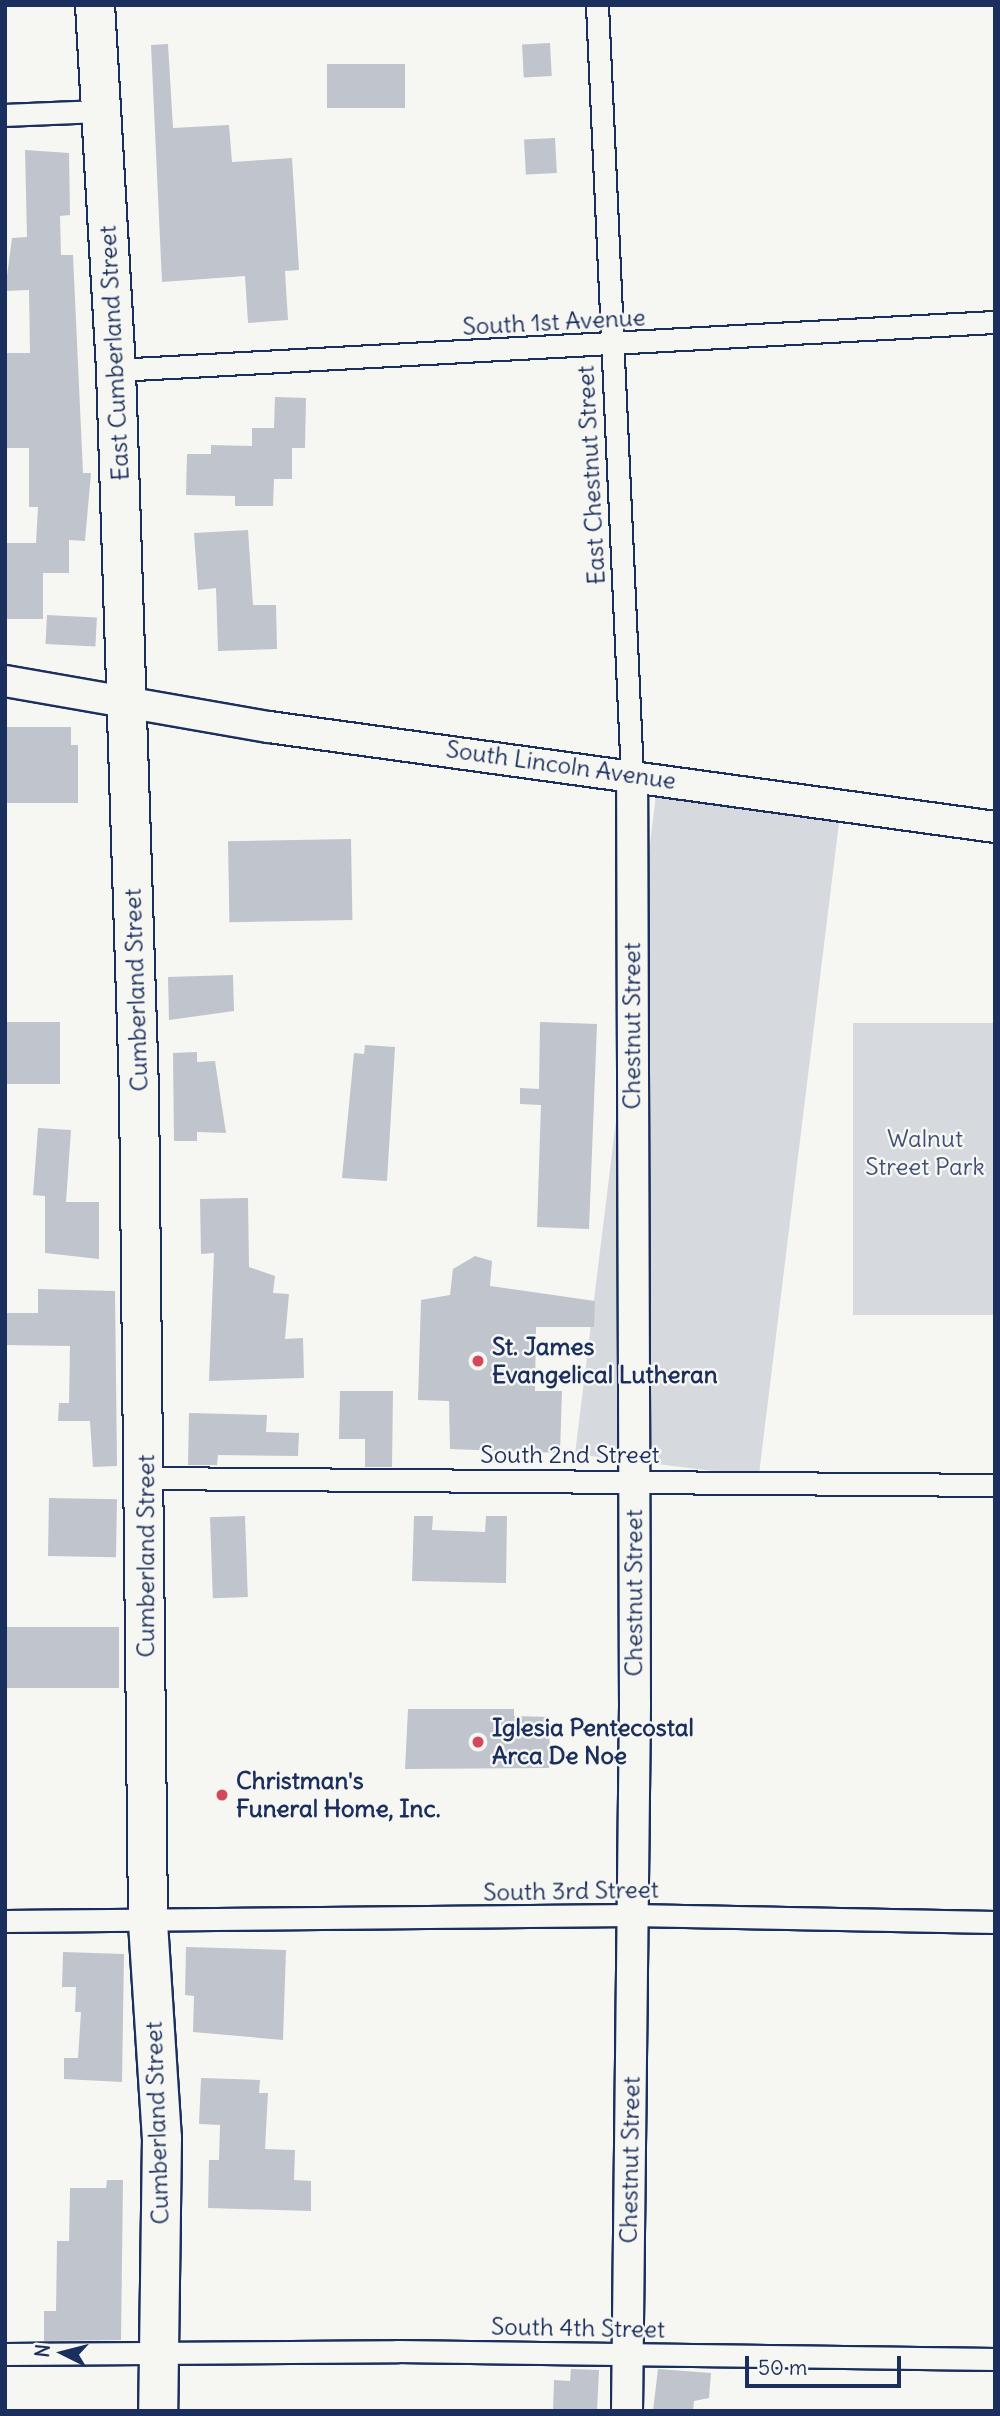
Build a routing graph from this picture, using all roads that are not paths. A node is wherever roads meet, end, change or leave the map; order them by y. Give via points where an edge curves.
1 (95, 5) edge
2 (597, 5) edge
3 (101, 111) junction
4 (5, 115) edge
5 (995, 322) edge
6 (611, 346) junction
7 (116, 370) junction
8 (5, 681) edge
9 (127, 702) junction
10 (632, 775) junction
11 (995, 827) edge
12 (145, 1478) junction
13 (634, 1482) junction
14 (995, 1485) edge
15 (632, 1914) junction
16 (5, 1921) edge
17 (995, 1922) edge
18 (148, 1923) junction
19 (5, 2354) edge
20 (160, 2354) junction
21 (627, 2355) junction
22 (995, 2359) edge
23 (158, 2411) edge
24 (627, 2411) edge

1 - 3 highway, East Cumberland Street
2 - 6 street, East Chestnut Street
3 - 4 street
3 - 7 highway, East Cumberland Street
5 - 6 street, South 1st Avenue
6 - 7 street, South 1st Avenue
6 - 10 street, East Chestnut Street
7 - 9 highway, East Cumberland Street
8 - 9 street, South Lincoln Avenue
9 - 10 street, South Lincoln Avenue
9 - 12 highway, Cumberland Street
10 - 11 street, South Lincoln Avenue
10 - 13 street, Chestnut Street
12 - 13 street, South 2nd Street
12 - 18 highway, Cumberland Street
13 - 14 street, South 2nd Street
13 - 15 street, Chestnut Street
15 - 17 street, South 3rd Street
15 - 18 street, South 3rd Street
15 - 21 street, Chestnut Street
16 - 18 street, South 3rd Street
18 - 20 highway, Cumberland Street via 162,2138
19 - 20 street, South 4th Street
20 - 21 street, South 4th Street
20 - 23 highway, Cumberland Street
21 - 22 street, South 4th Street
21 - 24 street, Chestnut Street

